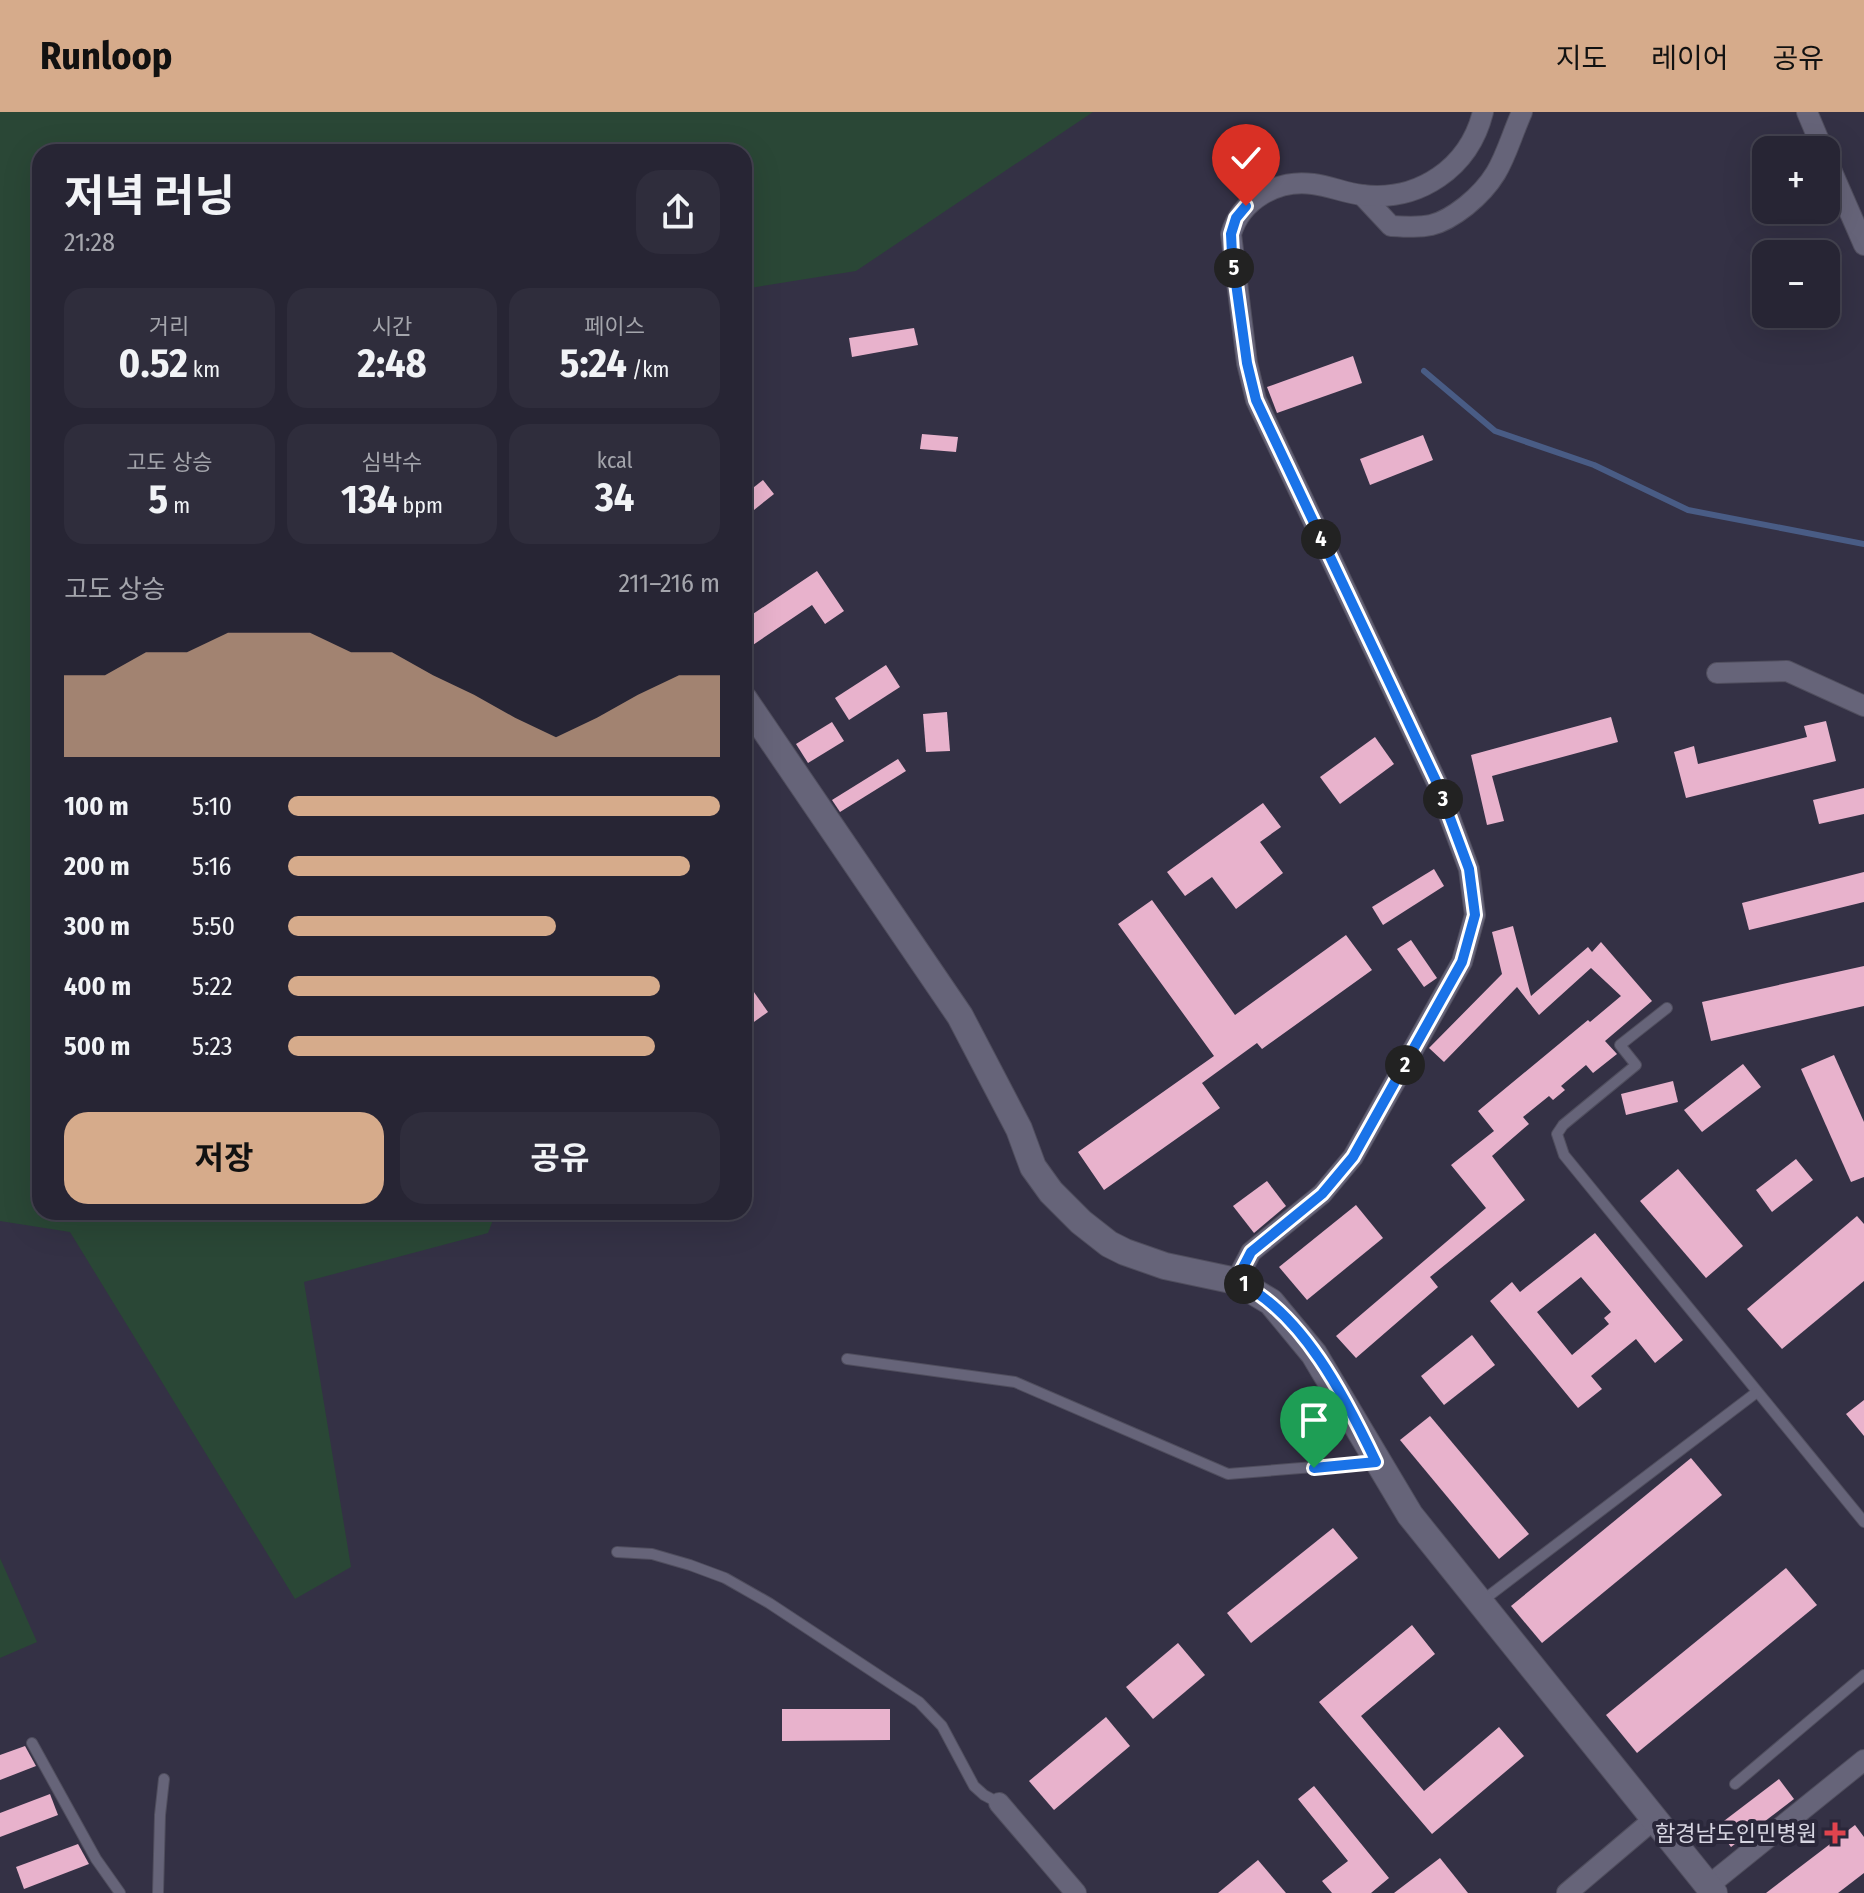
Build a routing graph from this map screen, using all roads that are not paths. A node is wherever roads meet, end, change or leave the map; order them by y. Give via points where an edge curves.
1 (1483, 112) edge
2 (1522, 112) edge
3 (1807, 112) edge
4 (1817, 136) edge
5 (1840, 190) edge
6 (1362, 195) junction
7 (1864, 245) edge
8 (1717, 673) dead end
9 (1864, 706) edge
10 (752, 711) edge
11 (1667, 1008) dead end
12 (1236, 1281) junction
13 (847, 1359) dead end
14 (1757, 1392) junction
15 (1376, 1462) junction
16 (1864, 1522) edge
17 (617, 1552) dead end
18 (1479, 1603) junction
19 (1864, 1675) edge
20 (32, 1743) dead end
21 (1864, 1760) edge
22 (164, 1779) dead end
23 (1735, 1784) dead end
24 (999, 1803) joint
25 (1653, 1820) junction
26 (1711, 1890) edge
27 (120, 1893) edge
28 (158, 1893) edge
29 (1076, 1893) edge
30 (1567, 1893) edge

1 - 6 street via 1469,146 1446,174 1400,193
2 - 6 street via 1487,189 1445,222 1391,226
3 - 4 street
5 - 7 street
6 - 12 street via 1314,184 1281,186 1236,218 1232,254 1247,363 1256,400 1285,466 1437,783 1469,869 1475,915 1462,962 1353,1157 1322,1194 1251,1252
8 - 9 street via 1787,671
10 - 12 street via 960,1016 1033,1167 1051,1192 1081,1222 1125,1252
11 - 14 lane via 1620,1045 1636,1065 1563,1125 1557,1134 1559,1145
12 - 15 street via 1271,1302 1314,1354
13 - 15 lane via 1015,1382 1228,1474
14 - 16 lane
14 - 18 lane
15 - 18 street
17 - 24 lane via 652,1554 690,1565 769,1603 919,1702 942,1726 974,1786
18 - 25 street
19 - 23 lane
20 - 27 lane
21 - 26 street
22 - 28 lane
24 - 29 street
25 - 26 street
25 - 30 street

